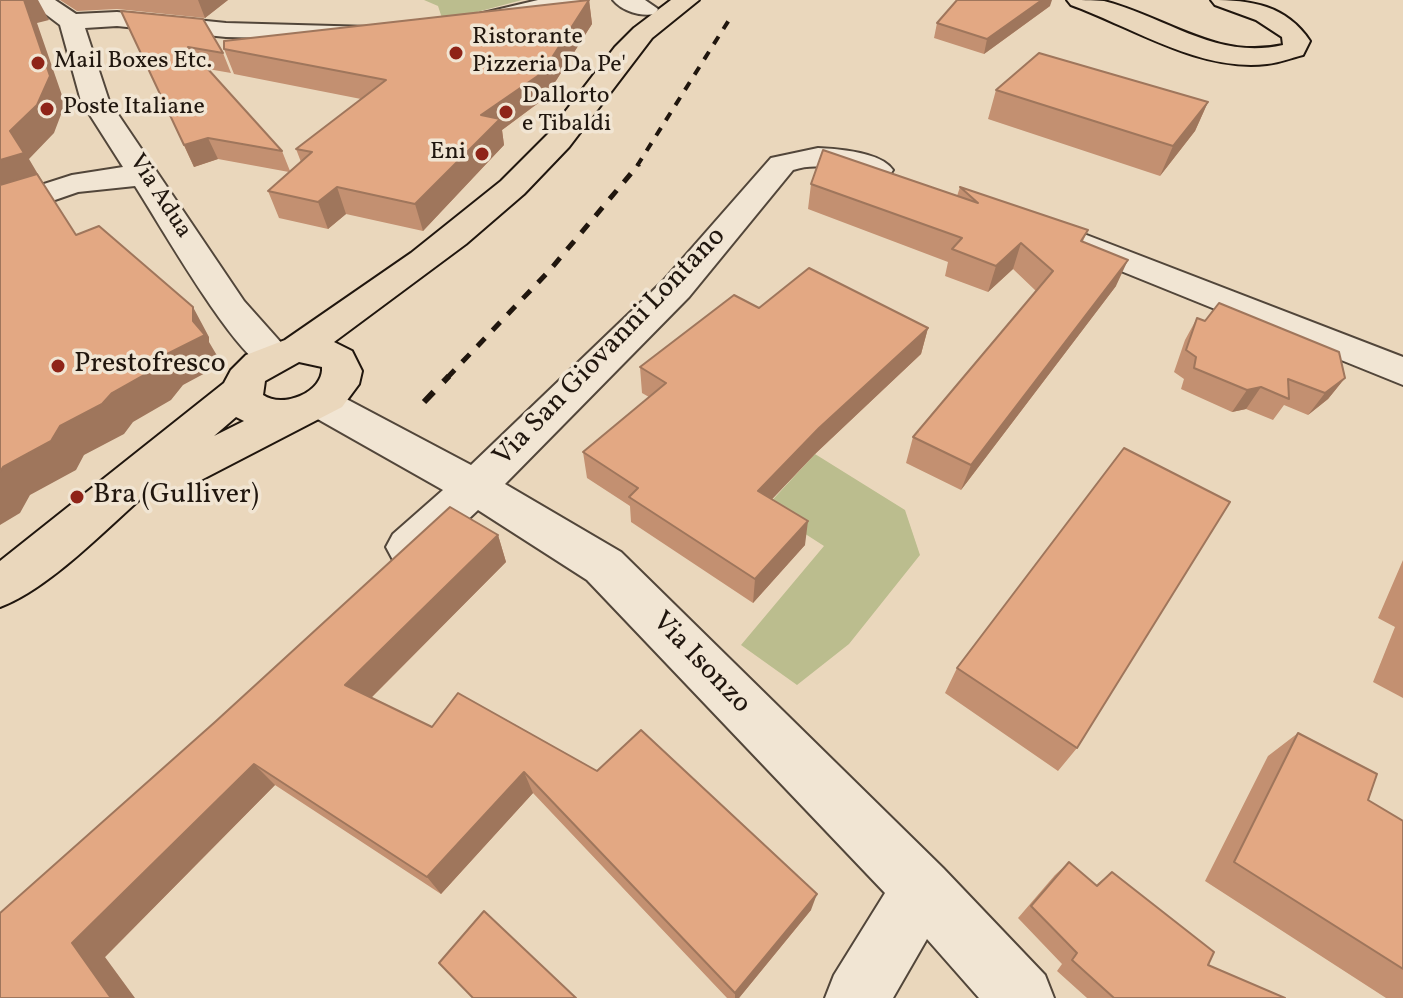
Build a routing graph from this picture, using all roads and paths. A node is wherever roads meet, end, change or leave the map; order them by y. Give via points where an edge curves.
1 (39, 0) edge
2 (687, 0) edge
3 (1079, 0) edge
4 (1223, 0) edge
5 (559, 1) edge
6 (640, 10) edge
7 (71, 22) junction
8 (460, 26) edge
9 (386, 32) edge
10 (99, 143) junction
11 (146, 177) junction
12 (910, 181) edge
13 (31, 196) junction
14 (0, 209) edge
15 (1042, 229) edge
16 (460, 232) junction
17 (286, 353) junction
18 (1403, 372) edge
19 (243, 389) junction
20 (320, 395) junction
21 (475, 487) junction
22 (41, 557) junction
23 (379, 574) edge
24 (0, 587) edge
25 (922, 889) junction
26 (857, 998) edge
27 (1022, 998) edge

1 - 7 street
2 - 6 main road
3 - 4 main road via 1214,51 1278,55 1294,50 1293,32 1281,23
5 - 8 street
6 - 16 main road via 541,161
7 - 9 street via 117,19 226,30
7 - 10 street, Via Adua via 95,101
10 - 11 street, Via Adua
10 - 13 street
11 - 13 street via 111,177
11 - 17 street, Via Adua via 231,309
12 - 21 street, Via San Giovanni Lontano via 852,160 800,157 782,164 676,289
13 - 14 street
15 - 18 street
16 - 17 main road
16 - 20 main road
17 - 19 main road via 256,368
17 - 20 main road via 327,352 337,358
19 - 20 main road via 244,399 263,413
19 - 22 main road
20 - 21 street, Via Isonzo
20 - 22 main road via 175,472
21 - 23 street, Via San Giovanni Lontano
21 - 25 street, Via Isonzo via 604,566
22 - 24 main road
25 - 26 street
25 - 27 street, Via Isonzo

